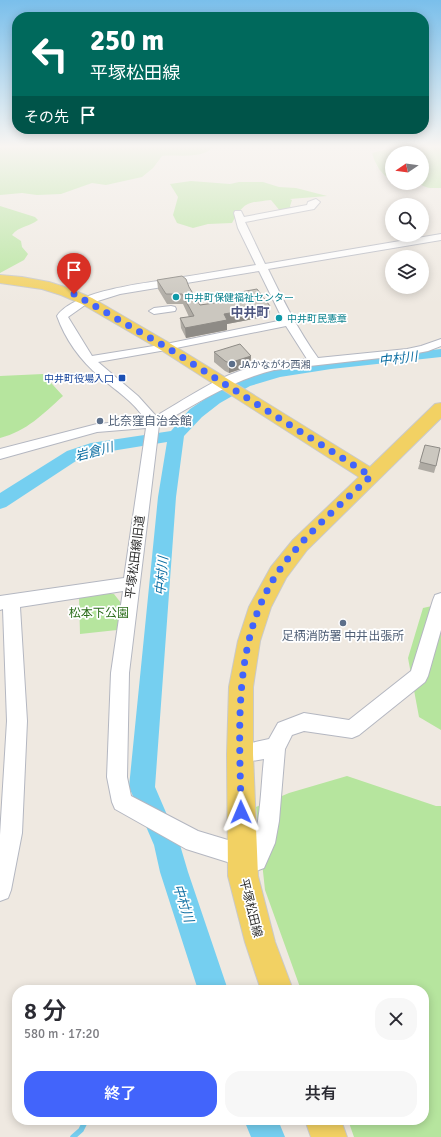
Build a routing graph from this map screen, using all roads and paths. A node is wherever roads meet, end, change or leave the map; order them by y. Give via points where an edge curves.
1 (316, 202) dead end
2 (441, 237) edge
3 (262, 266) junction
4 (0, 279) edge
5 (87, 301) junction
6 (171, 308) dead end
7 (154, 311) dead end
8 (289, 322) junction
9 (441, 342) edge
10 (166, 347) junction
11 (89, 360) junction
12 (315, 362) junction
13 (226, 385) junction
14 (441, 408) edge
15 (152, 428) junction
16 (0, 454) edge
17 (371, 476) junction
18 (132, 583) junction
19 (441, 600) edge
20 (6, 602) edge
21 (275, 746) junction
22 (240, 754) junction
23 (242, 855) junction
24 (0, 890) edge
25 (275, 985) edge
26 (324, 1125) edge
27 (328, 1137) edge

1 - 3 street via 311,204 311,207 239,216 242,228
2 - 3 street
3 - 5 street via 120,291
3 - 8 street
4 - 5 main road via 33,282 74,294
5 - 10 main road
5 - 11 street via 62,316
6 - 7 street
8 - 10 street
8 - 12 street
9 - 12 street via 408,352
10 - 11 street
10 - 13 main road
11 - 15 street via 143,406 150,415
12 - 13 street via 268,367 249,372
13 - 15 street
13 - 17 main road
14 - 17 main road, 平塚松田線
15 - 16 street via 97,428
15 - 18 street, 平塚松田線旧道
17 - 22 main road, 平塚松田線 via 300,544 278,573 260,607 249,641 241,687
18 - 20 street
18 - 23 street, 平塚松田線旧道 via 120,673 117,776 122,802 194,841
19 - 21 street via 419,676 352,729 304,722 285,729
20 - 24 street via 17,721 11,833
21 - 22 street
21 - 23 street, 平塚松田線旧道 via 264,843 256,860
22 - 23 main road, 平塚松田線
23 - 25 main road, 平塚松田線 via 243,876 260,942
26 - 27 main road

